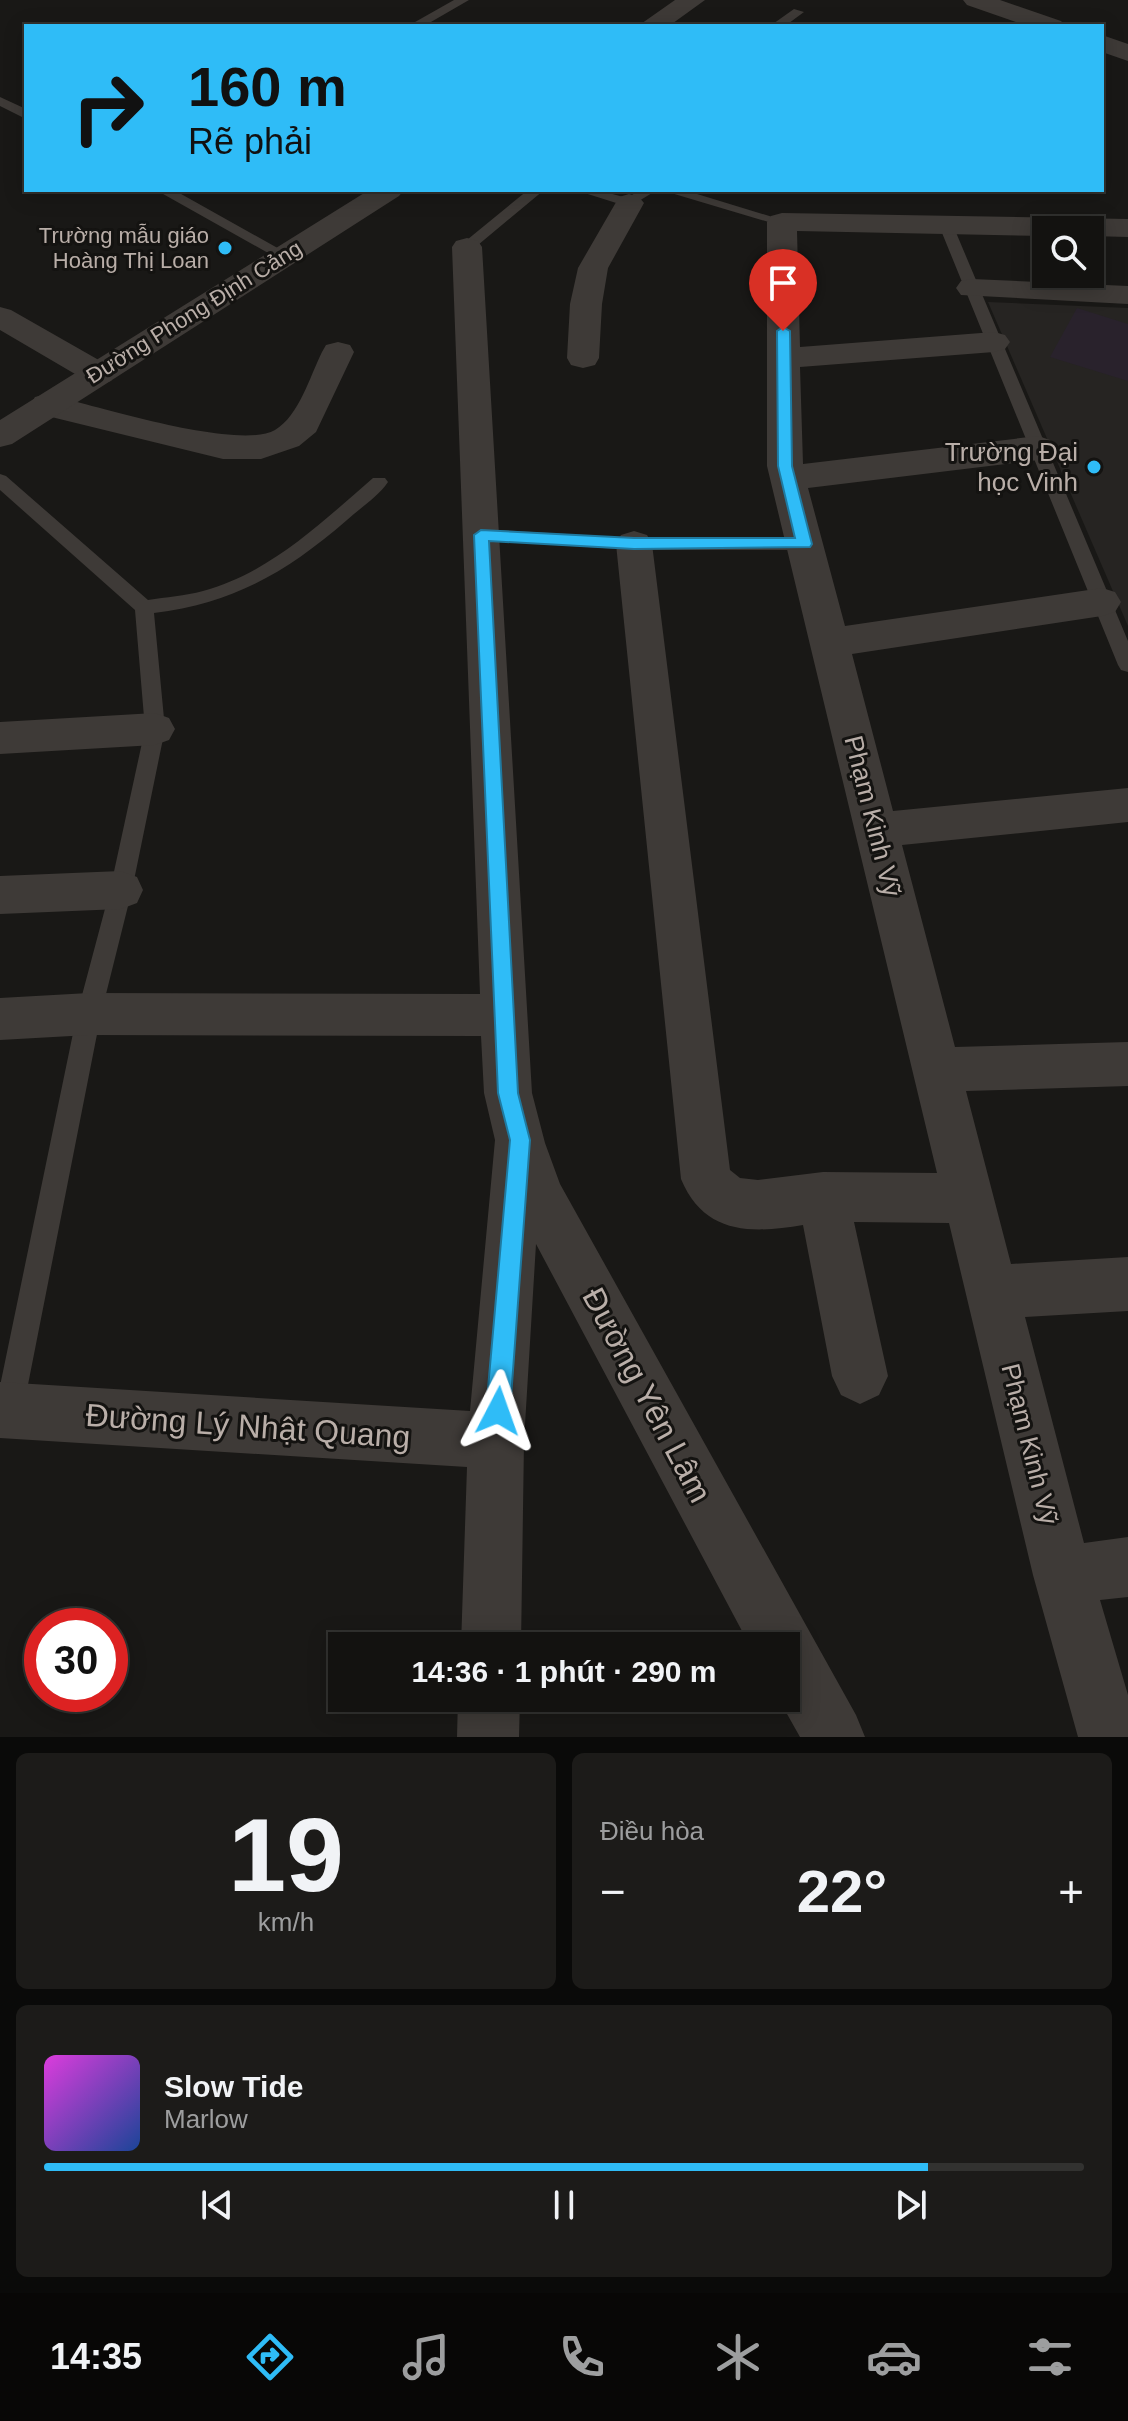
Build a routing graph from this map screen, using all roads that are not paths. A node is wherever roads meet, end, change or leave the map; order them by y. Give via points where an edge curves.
1 (463, 0) edge
2 (692, 0) edge
3 (976, 0) edge
4 (798, 12) dead end
5 (418, 24) edge
6 (654, 24) edge
7 (779, 24) edge
8 (1046, 24) edge
9 (0, 101) edge
10 (24, 114) edge
11 (167, 192) edge
12 (386, 192) edge
13 (535, 192) edge
14 (601, 192) edge
15 (675, 192) edge
16 (640, 196) edge
17 (782, 222) junction
18 (945, 223) junction
19 (1128, 228) edge
20 (467, 247) joint
21 (282, 255) junction
22 (972, 288) junction
23 (1128, 295) edge
24 (0, 317) edge
25 (994, 342) junction
26 (338, 352) dead end
27 (583, 358) dead end
28 (784, 358) junction
29 (99, 374) junction
30 (47, 405) junction
31 (0, 436) edge
32 (1038, 448) junction
33 (788, 478) junction
34 (0, 480) edge
35 (379, 482) dead end
36 (481, 535) junction
37 (634, 544) junction
38 (804, 544) junction
39 (1102, 602) junction
40 (144, 607) junction
41 (830, 643) junction
42 (1128, 665) edge
43 (155, 729) junction
44 (0, 738) edge
45 (1128, 805) edge
46 (877, 830) junction
47 (121, 890) junction
48 (0, 895) edge
49 (89, 1014) junction
50 (505, 1015) junction
51 (0, 1019) edge
52 (1128, 1064) edge
53 (937, 1070) junction
54 (520, 1140) junction
55 (823, 1197) junction
56 (969, 1198) junction
57 (1128, 1284) edge
58 (992, 1292) junction
59 (860, 1376) dead end
60 (4, 1411) edge
61 (496, 1441) junction
62 (1128, 1567) edge
63 (1063, 1575) junction
64 (491, 1632) edge
65 (776, 1632) edge
66 (800, 1675) edge
67 (489, 1712) edge
68 (488, 1737) edge
69 (834, 1737) edge
70 (1109, 1737) edge

1 - 5 lane
2 - 6 street
3 - 8 street
4 - 7 lane
9 - 10 lane
11 - 21 lane
12 - 21 street, Đường Phong Định Cảng
13 - 20 lane
14 - 16 lane
15 - 17 lane
16 - 27 street via 593,268
17 - 18 street
17 - 28 street, Phạm Kinh Vỹ
18 - 19 street via 994,213
18 - 22 lane
20 - 36 street, Đường Yên Lâm
21 - 29 street, Đường Phong Định Cảng
22 - 23 street
22 - 25 lane
24 - 29 street
25 - 28 street
25 - 32 lane
26 - 30 street via 304,424 287,438 261,447 223,447
28 - 33 street, Phạm Kinh Vỹ
29 - 30 street, Đường Phong Định Cảng
30 - 31 street, Đường Phong Định Cảng
32 - 33 street
32 - 39 lane
33 - 38 street, Phạm Kinh Vỹ
34 - 40 lane
35 - 40 lane via 268,572 211,597
36 - 37 lane
36 - 50 street, Đường Yên Lâm
37 - 38 lane
37 - 55 street via 706,1179 719,1197 737,1205
38 - 41 street, Phạm Kinh Vỹ
39 - 41 street
39 - 42 lane
40 - 43 lane
41 - 46 street, Phạm Kinh Vỹ
43 - 44 street
43 - 47 lane
45 - 46 street
46 - 53 street, Phạm Kinh Vỹ
47 - 48 street
47 - 49 lane
49 - 50 street
49 - 51 street
49 - 60 lane
50 - 54 street, Đường Yên Lâm via 508,1093
52 - 53 street
53 - 56 street, Phạm Kinh Vỹ
54 - 61 street
54 - 65 street, Đường Yên Lâm via 538,1195
55 - 56 street
55 - 59 street
56 - 58 street, Phạm Kinh Vỹ
57 - 58 street
58 - 63 street, Phạm Kinh Vỹ
60 - 61 street, Đường Lý Nhật Quang
61 - 64 street
62 - 63 street
63 - 70 street, Phạm Kinh Vỹ
66 - 69 street, Đường Yên Lâm
67 - 68 street

